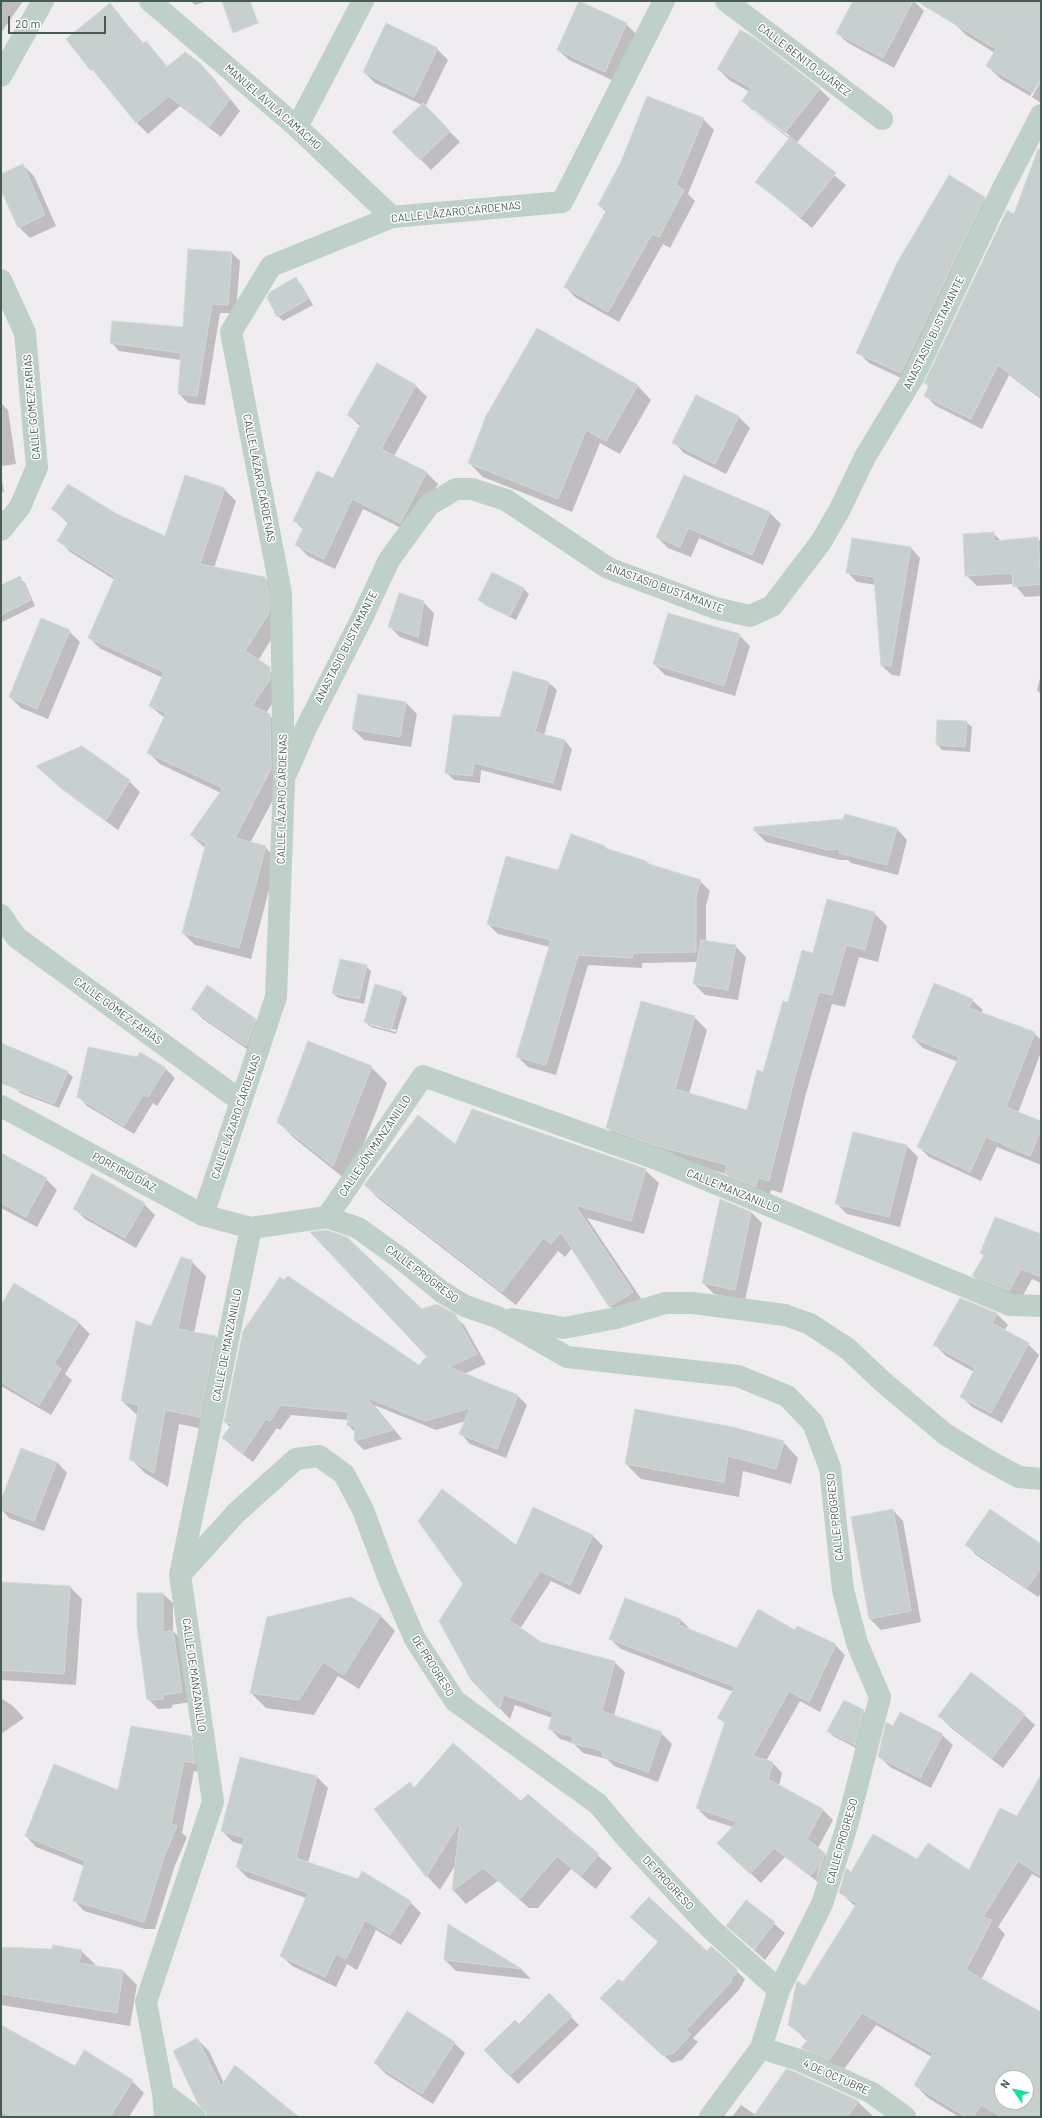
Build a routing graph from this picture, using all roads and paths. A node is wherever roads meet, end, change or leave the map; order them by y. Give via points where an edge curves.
1 (43, 1) edge
2 (150, 1) edge
3 (363, 1) edge
4 (664, 1) edge
5 (726, 1) edge
6 (1, 76) edge
7 (1041, 115) edge
8 (882, 119) dead end
9 (297, 127) junction
10 (392, 218) junction
11 (1, 280) edge
12 (1, 530) edge
13 (284, 781) junction
14 (1, 915) edge
15 (423, 1076) joint
16 (241, 1101) junction
17 (1, 1106) edge
18 (203, 1215) junction
19 (327, 1217) junction
20 (250, 1228) junction
21 (1041, 1306) edge
22 (497, 1317) junction
23 (1041, 1479) edge
24 (180, 1575) junction
25 (779, 1990) junction
26 (761, 2048) junction
27 (163, 2093) junction
28 (165, 2117) edge
29 (195, 2117) edge
30 (710, 2117) edge
31 (905, 2117) edge

1 - 6 street
2 - 9 street, MANUEL ÁVILA CAMACHO
3 - 9 street
4 - 10 street, CALLE LÁZARO CÁRDENAS via 562,202
5 - 8 street, CALLE BENITO JUÁREZ
7 - 13 street, ANASTASIO BUSTAMANTE via 1003,188 914,376 865,457 821,542 772,606 750,616 715,608 622,574 608,568 506,500 472,488 456,489 430,505 389,560 306,728
9 - 10 street, MANUEL ÁVILA CAMACHO
10 - 13 street, CALLE LÁZARO CÁRDENAS via 271,266 231,332 281,594
11 - 12 street, CALLE GÓMEZ FARÍAS via 25,333 37,467 20,507
13 - 16 street, CALLE LÁZARO CÁRDENAS via 276,996
14 - 16 street, CALLE GÓMEZ FARÍAS via 16,936
15 - 19 street, CALLEJÓN MANZANILLO
15 - 21 street, CALLE MANZANILLO via 659,1160 1010,1305
16 - 18 street, CALLE LÁZARO CÁRDENAS
17 - 18 street, PORFIRIO DÍAZ
18 - 20 street, PORFIRIO DÍAZ
19 - 20 street, CALLE PROGRESO
19 - 22 street, CALLE PROGRESO via 358,1228 442,1292 465,1306
20 - 24 street, CALLE DE MANZANILLO
22 - 23 street via 564,1328 616,1318 665,1303 692,1302 785,1315 810,1324 848,1349 945,1434 1019,1477
22 - 25 street, CALLE PROGRESO via 567,1357 738,1376 787,1396 814,1423 830,1468 843,1590 857,1643 880,1697 835,1868 822,1904
24 - 25 street, DE PROGRESO via 236,1513 296,1459 319,1456 344,1474 363,1510 415,1639 455,1701 598,1804 710,1928
24 - 27 street, CALLE DE MANZANILLO via 212,1802 146,2002
25 - 26 street, CALLE PROGRESO
26 - 30 street, CALLE PROGRESO
26 - 31 street, 4 DE OCTUBRE via 799,2060 872,2093
27 - 28 street, CALLE DE MANZANILLO
27 - 29 street

